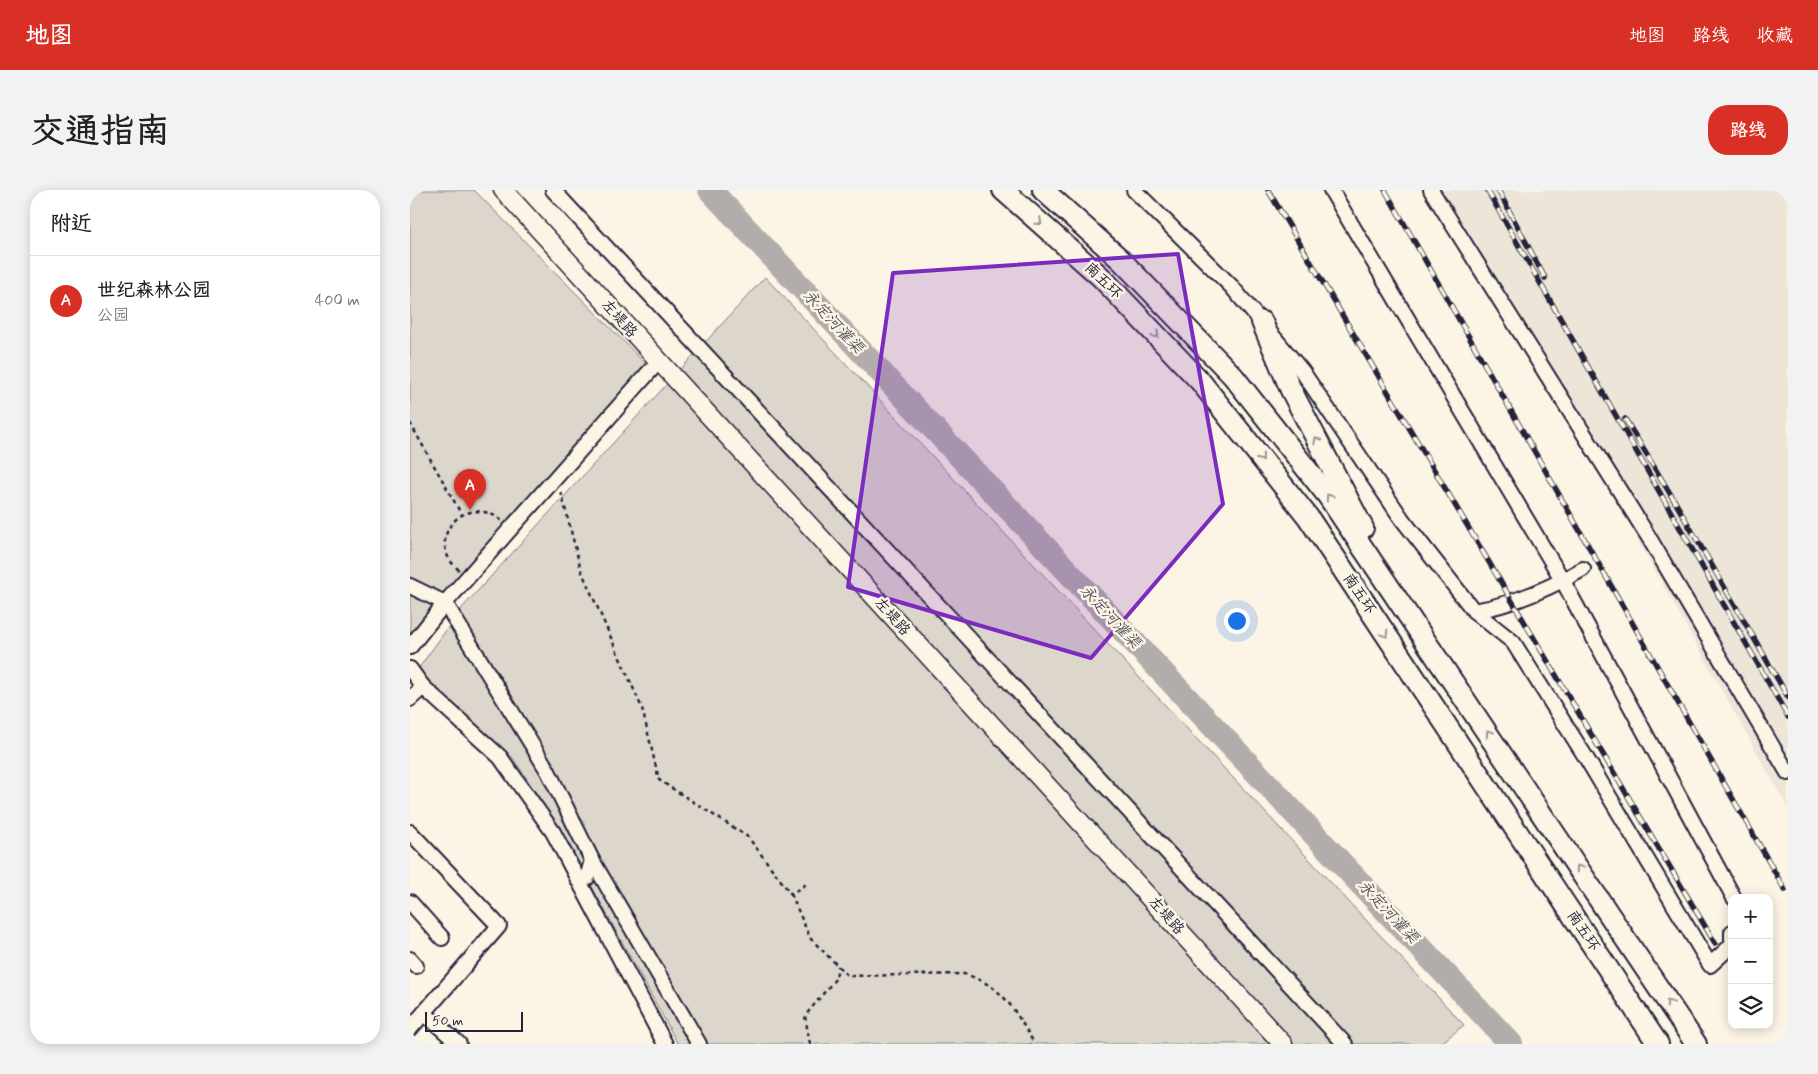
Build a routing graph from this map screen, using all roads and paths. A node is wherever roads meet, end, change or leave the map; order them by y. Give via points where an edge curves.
1 (503, 190) edge
2 (553, 190) edge
3 (1003, 190) edge
4 (1043, 190) edge
5 (1134, 190) edge
6 (1331, 190) edge
7 (1431, 190) edge
8 (1262, 322) junction
9 (658, 362) junction
10 (410, 423) edge
11 (556, 479) junction
12 (462, 515) junction
13 (511, 529) junction
14 (1583, 569) dead end
15 (468, 577) junction
16 (1563, 581) junction
17 (410, 586) edge
18 (446, 603) junction
19 (1405, 607) junction
20 (1474, 611) junction
21 (410, 647) edge
22 (410, 669) edge
23 (422, 686) junction
24 (410, 699) edge
25 (1788, 773) edge
26 (410, 832) edge
27 (592, 860) junction
28 (587, 878) dead end
29 (808, 883) dead end
30 (791, 894) junction
31 (1732, 894) edge
32 (410, 902) edge
33 (442, 938) dead end
34 (1732, 939) edge
35 (838, 966) junction
36 (424, 1013) junction
37 (411, 1026) edge
38 (458, 1044) edge
39 (665, 1044) edge
40 (699, 1044) edge
41 (810, 1044) edge
42 (1031, 1044) edge
43 (1282, 1044) edge
44 (1345, 1044) edge
45 (1658, 1044) edge
46 (1696, 1044) edge

1 - 9 main road, 左堤路
2 - 44 street
3 -> 45 highway, 南五环 via 1101,276 1200,381 1308,517
19 -> 4 highway, 南五环 via 1328,496 1233,376 1120,259
5 - 8 street via 1232,286
6 - 16 street
7 - 25 street via 1648,536
19 -> 8 highway via 1291,390
8 - 20 street via 1302,372 1402,519
9 - 11 street
9 - 43 main road, 左堤路
10 - 12 path
11 - 13 street
11 - 30 path via 566,506 580,570 642,708 659,780 748,837
12 - 13 path via 477,510 488,512
12 - 15 path via 450,526 445,547 448,558
13 - 15 street
14 - 16 street
15 - 18 street
16 - 20 street via 1496,607
16 - 31 street
17 - 18 street
18 - 21 street
18 - 27 street via 548,771
46 -> 19 highway, 南五环
20 - 34 street via 1514,642 1710,965 1732,945
22 - 23 street
23 - 24 street
23 - 39 street via 500,757 553,832
26 - 36 street via 499,926
27 - 28 street
27 - 40 street
29 - 30 path
30 - 35 path via 810,938
32 - 33 street
35 - 41 path via 836,978 805,1016
35 - 42 path via 848,976 965,974 982,980 1005,996 1034,1041
36 - 37 street
36 - 38 street

